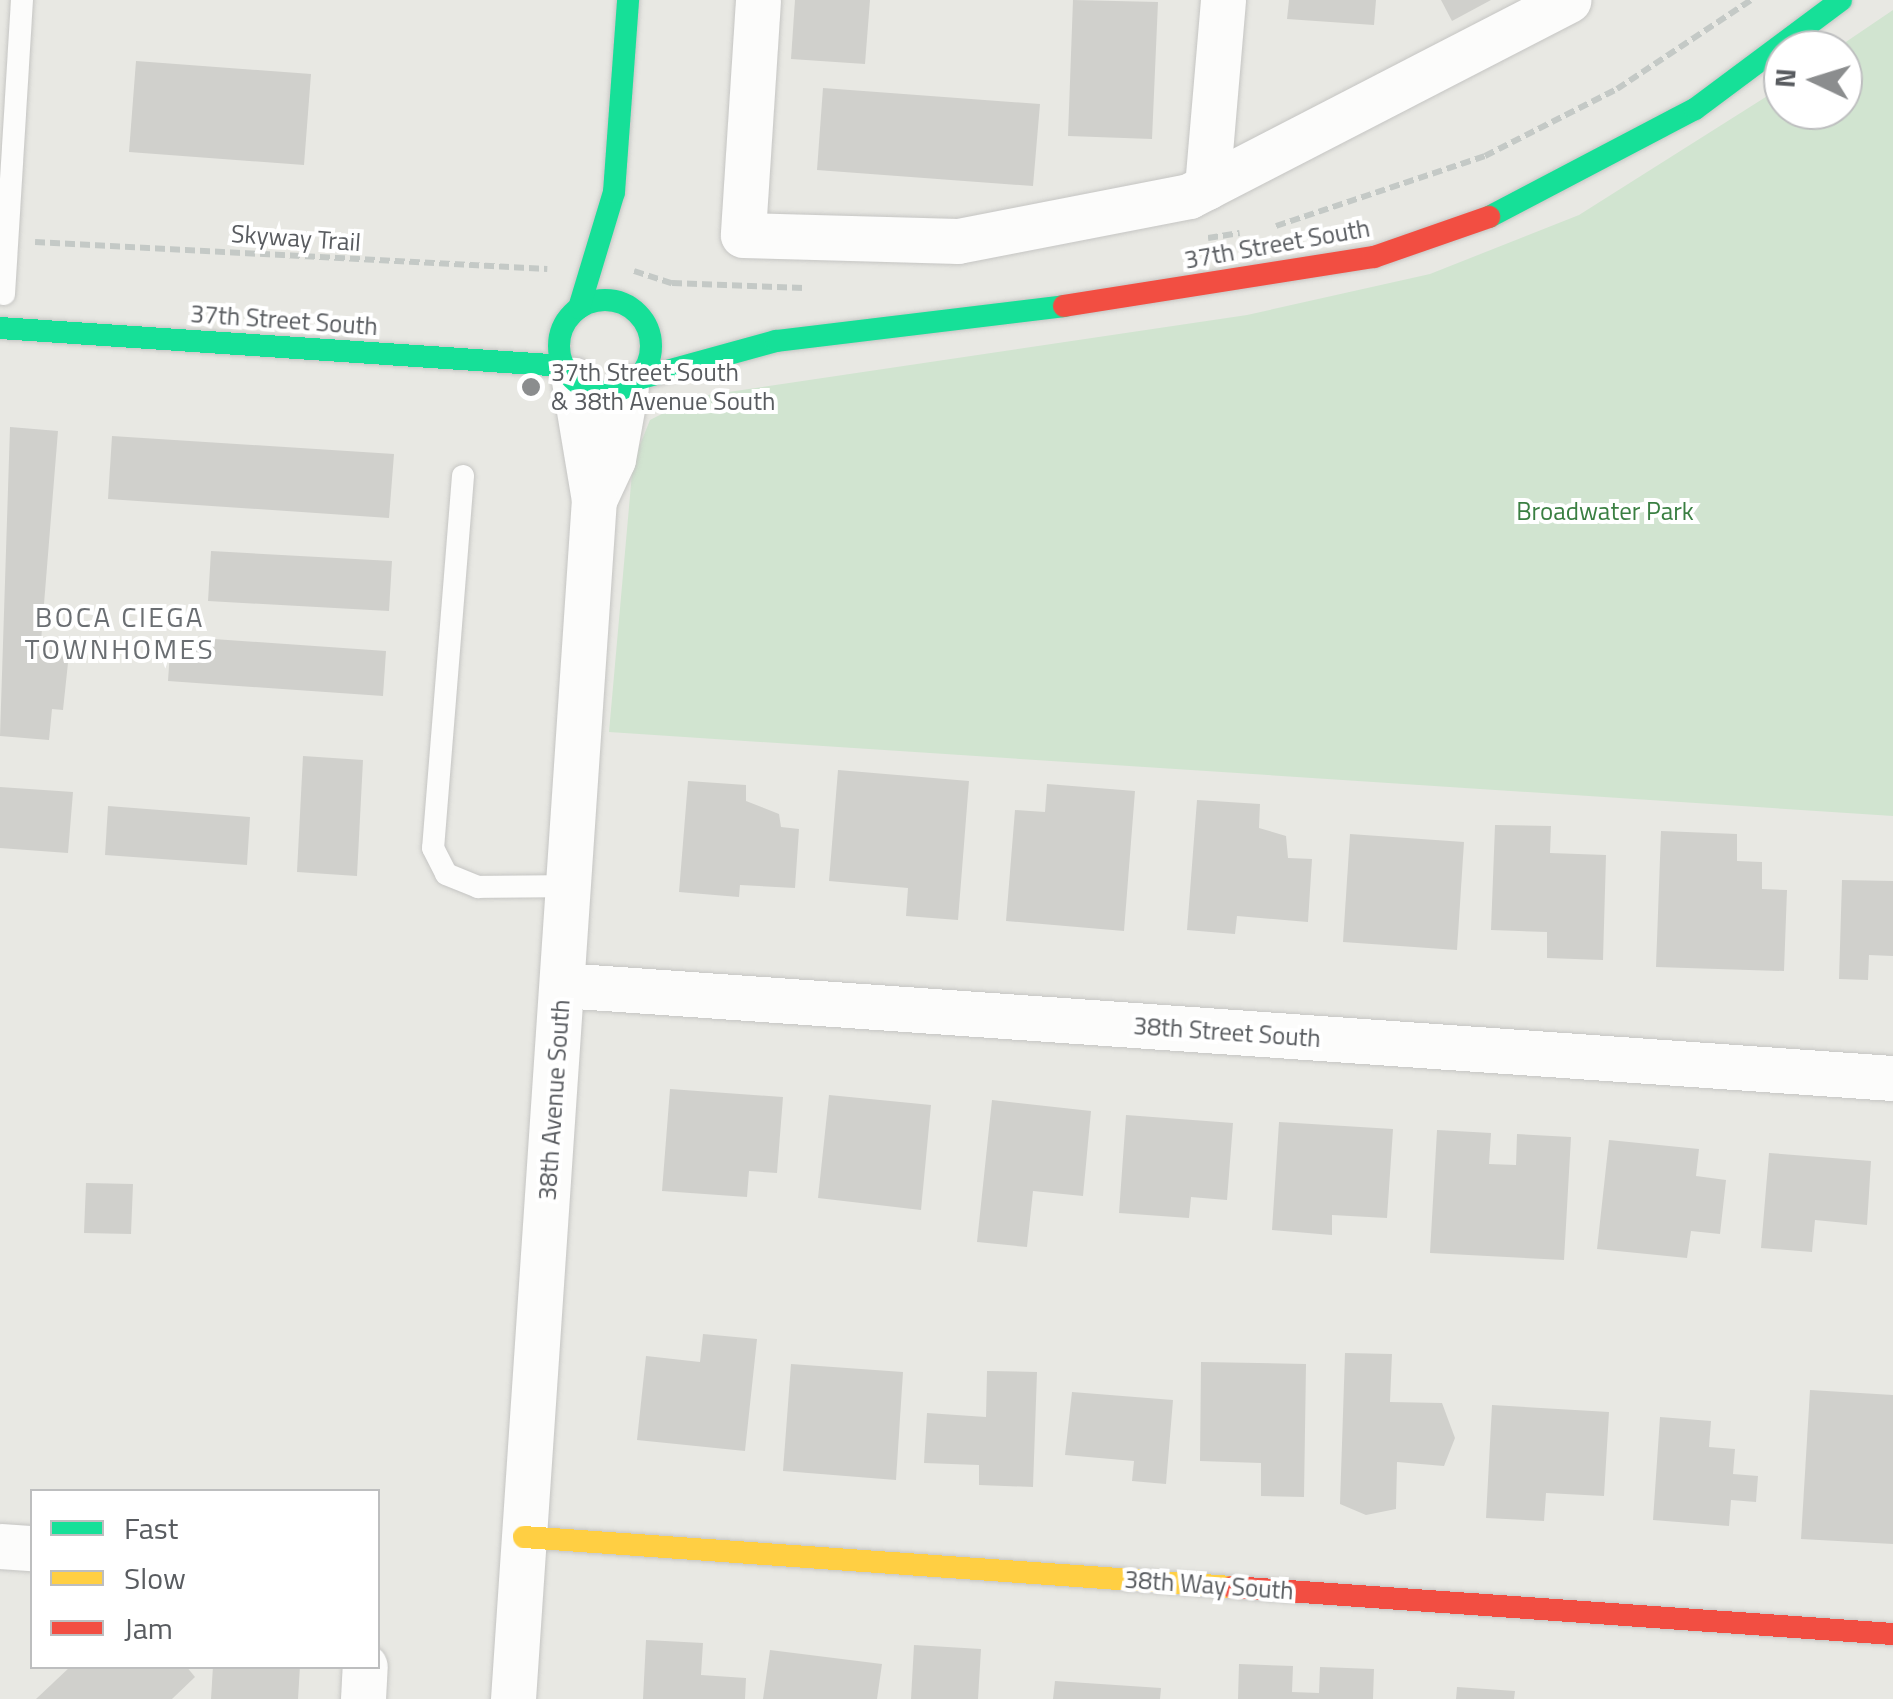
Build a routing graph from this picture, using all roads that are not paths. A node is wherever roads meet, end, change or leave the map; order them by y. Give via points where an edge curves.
1 (22, 0) edge
2 (628, 0) edge
3 (758, 0) edge
4 (1222, 0) edge
5 (1568, 0) edge
6 (1842, 0) edge
7 (1208, 187) junction
8 (614, 192) junction
9 (9, 294) edge
10 (580, 308) junction
11 (632, 309) junction
12 (680, 321) dead end
13 (0, 328) edge
14 (528, 330) dead end
15 (722, 331) dead end
16 (561, 332) junction
17 (776, 342) junction
18 (569, 373) junction
19 (632, 383) junction
20 (463, 476) dead end
21 (594, 500) junction
22 (570, 886) junction
23 (562, 985) junction
24 (1893, 1078) edge
25 (524, 1537) junction
26 (0, 1546) edge
27 (30, 1548) edge
28 (1893, 1634) edge
29 (365, 1669) edge
30 (363, 1699) edge
31 (513, 1699) edge

1 - 9 lane
2 - 8 street
3 - 7 street via 742,235 958,242
4 - 7 street
5 - 7 street
6 - 17 street, 37th Street South via 1695,109 1531,202 1374,257 1233,285
8 - 10 street
8 - 11 street
10 - 11 street via 609,300
10 - 16 street
11 - 12 street
11 - 19 street via 651,352
13 - 18 street, 37th Street South
14 - 16 street
15 - 17 street, 37th Street South
16 - 18 street
17 - 19 street, 37th Street South
18 - 19 street via 597,392
18 - 21 street, 38th Avenue South
19 - 21 street, 38th Avenue South via 613,459
20 - 22 lane via 432,848 446,874 478,887
21 - 22 street, 38th Avenue South
22 - 23 street, 38th Avenue South
23 - 24 street, 38th Street South
23 - 25 street, 38th Avenue South
25 - 28 street, 38th Way South
25 - 31 street, 38th Avenue South
26 - 27 street
29 - 30 street

